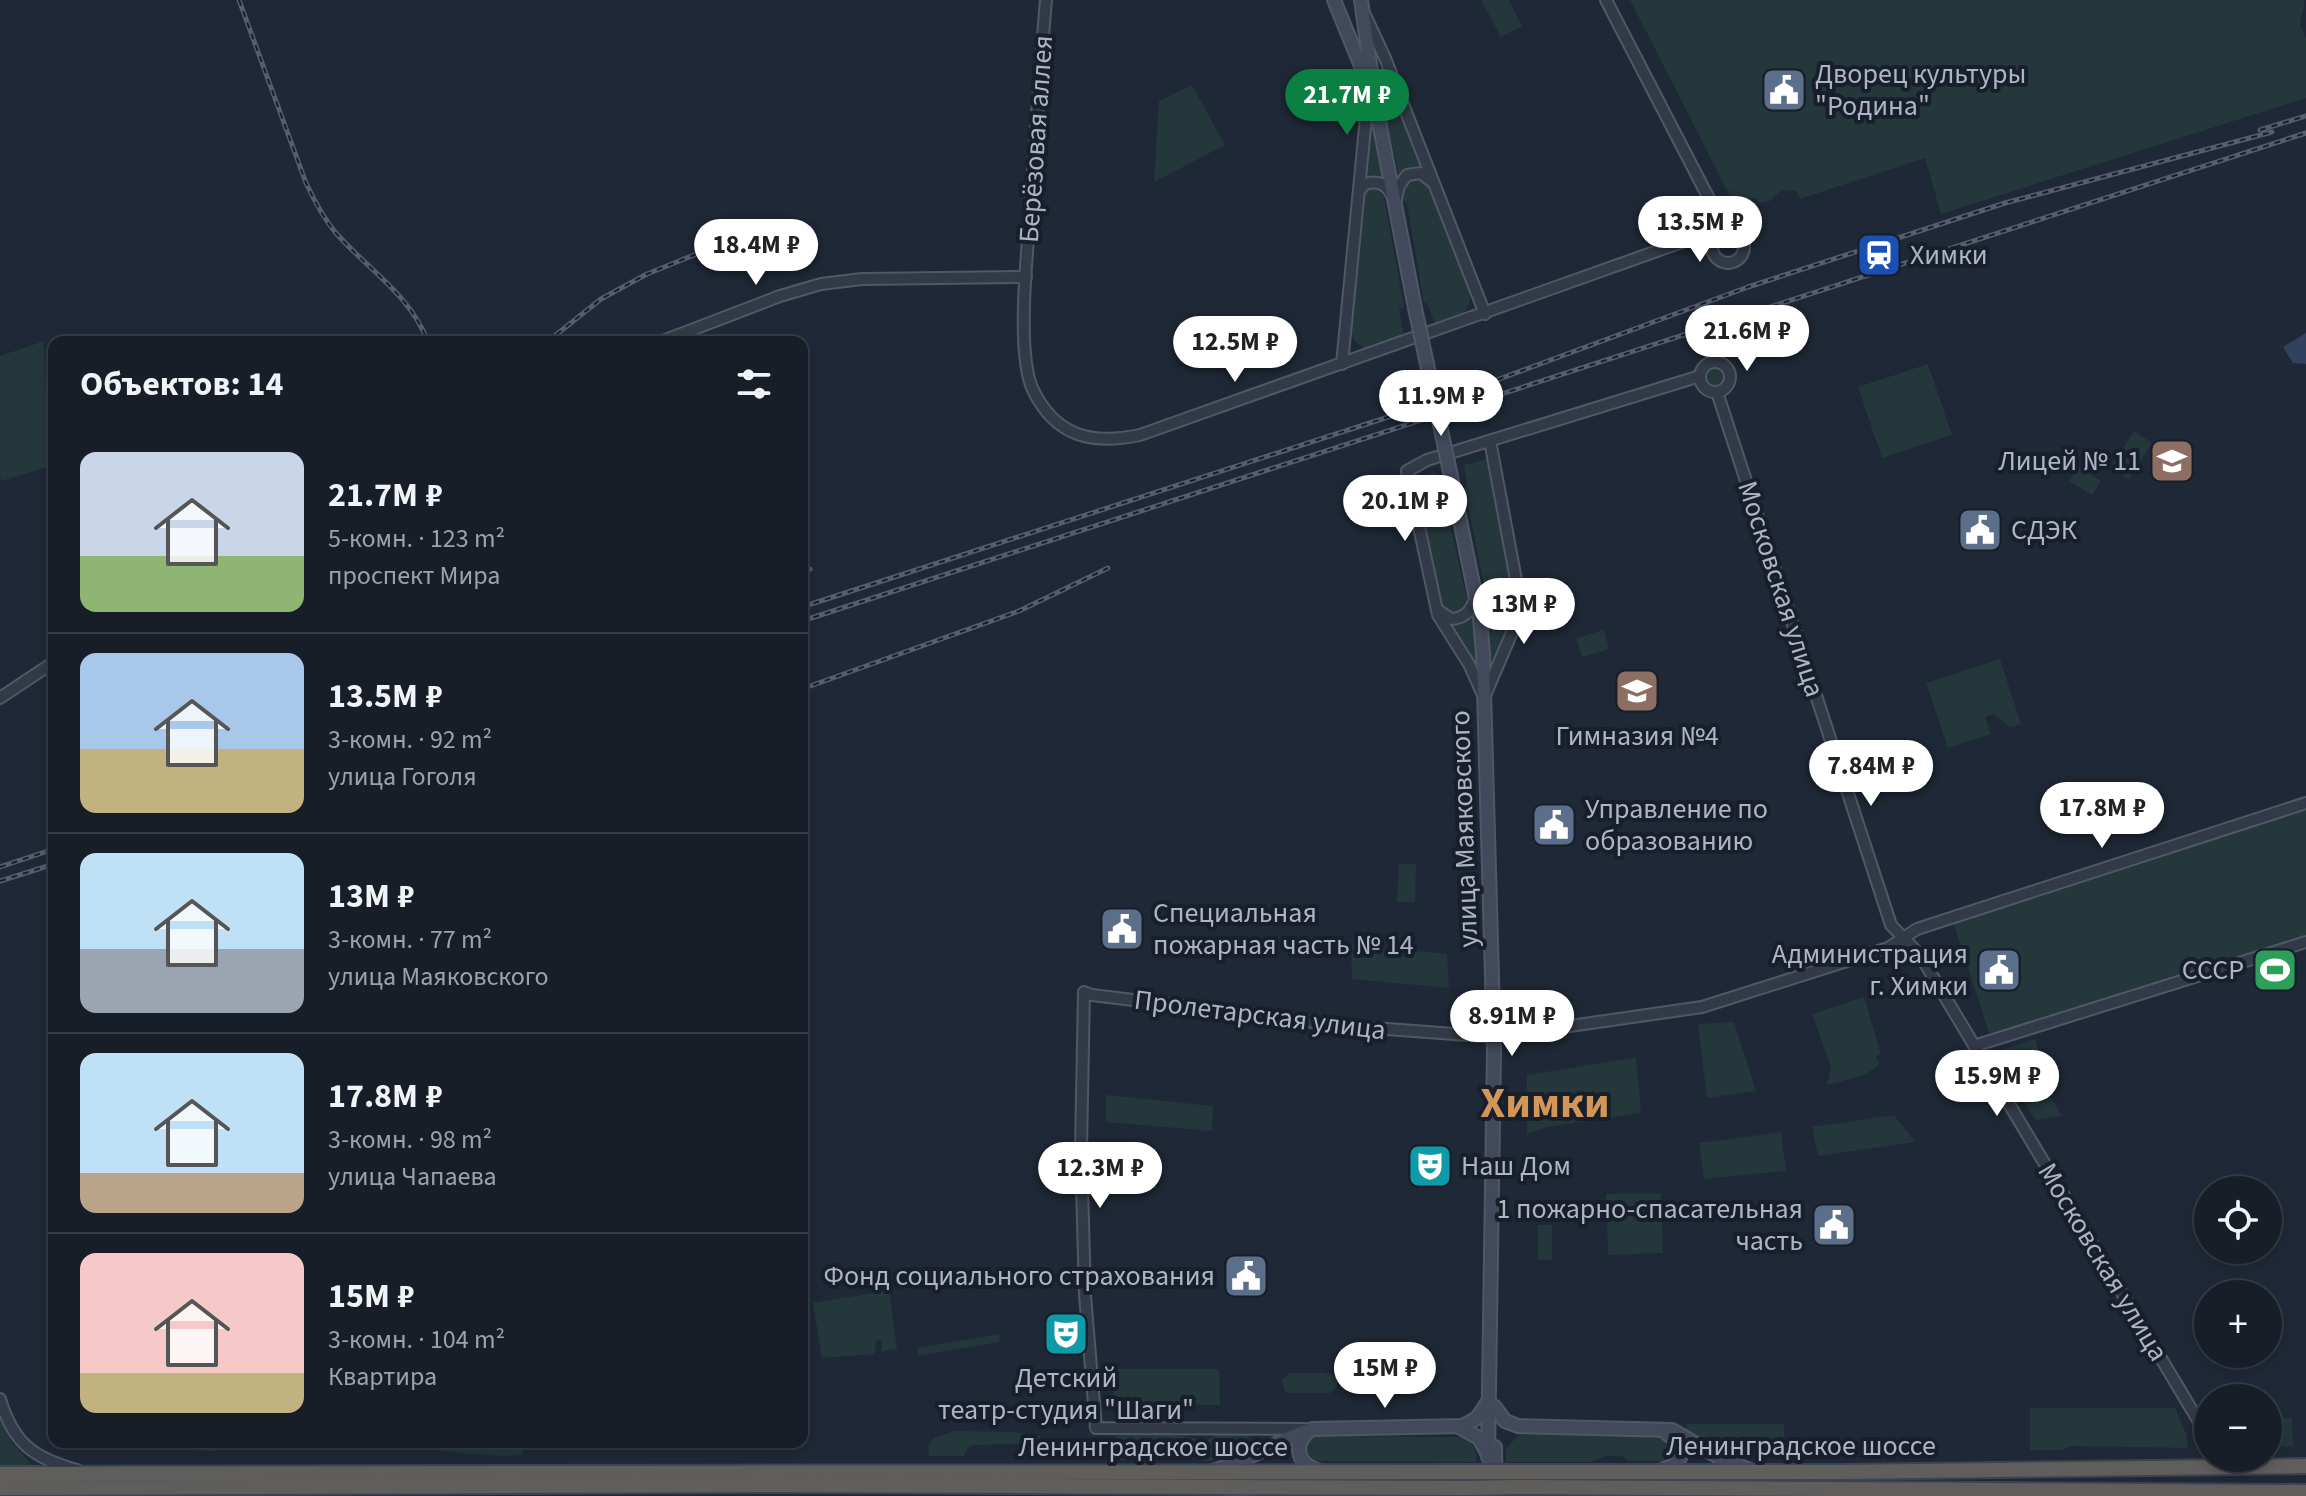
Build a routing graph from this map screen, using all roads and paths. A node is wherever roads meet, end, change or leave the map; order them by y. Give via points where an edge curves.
1 (1046, 0) edge
2 (1334, 0) edge
3 (1606, 0) edge
4 (1362, 5) edge
5 (1369, 86) junction
6 (1376, 106) junction
7 (1435, 187) junction
8 (1359, 191) junction
9 (1395, 206) junction
10 (1026, 277) junction
11 (1485, 314) junction
12 (676, 336) edge
13 (1342, 364) junction
14 (1700, 376) junction
15 (1717, 392) junction
16 (1490, 441) junction
17 (1518, 589) junction
18 (1476, 597) junction
19 (1436, 608) junction
20 (48, 666) edge
21 (0, 698) edge
22 (1484, 699) junction
23 (2306, 803) edge
24 (1903, 935) junction
25 (2306, 942) edge
26 (1494, 1037) junction
27 (1972, 1043) junction
28 (0, 1399) edge
29 (1492, 1403) junction
30 (2194, 1414) edge
31 (1518, 1426) junction
32 (1459, 1427) junction
33 (1257, 1428) junction
34 (1656, 1430) junction
35 (1294, 1435) junction
36 (1265, 1449) junction
37 (1492, 1452) junction
38 (2194, 1464) edge
39 (2282, 1465) edge
40 (2306, 1466) edge
41 (90, 1473) junction
42 (1327, 1473) junction
43 (1649, 1473) junction
44 (0, 1474) edge
45 (1203, 1474) junction
46 (1468, 1480) junction
47 (1765, 1480) junction
48 (778, 1485) junction
49 (849, 1486) junction
50 (1217, 1487) junction
51 (1350, 1487) junction
52 (0, 1488) edge
53 (1640, 1488) junction
54 (2195, 1491) junction
55 (2306, 1492) edge
56 (2282, 1494) edge
57 (809, 1496) edge
58 (829, 1496) edge
59 (1248, 1496) edge
60 (1322, 1496) edge
61 (1488, 1496) edge
62 (1496, 1496) edge
63 (1658, 1496) edge
64 (1724, 1496) edge
65 (2210, 1496) edge

1 - 10 street, Берёзовая аллея
2 - 5 main road
3 - 11 street, Берёзовая аллея via 1723,232 1702,235
4 - 6 main road
4 - 7 street
5 - 6 main road
5 - 8 street
6 - 9 main road, улица Маяковского
7 - 9 street via 1425,175 1407,175
7 - 11 street
8 - 9 street via 1368,183 1380,183 1390,191
8 - 13 street
9 - 18 main road, улица Маяковского, bridge
10 - 12 street via 821,284
10 - 13 street, Берёзовая аллея via 1025,357 1033,389 1051,416 1090,439 1140,435
11 - 13 street, Берёзовая аллея
14 - 15 street via 1706,389
14 - 15 street via 1708,363 1724,364 1729,383
14 - 16 street
15 - 24 street, Московская улица via 1891,925
16 - 17 street
16 - 19 street via 1407,471
17 - 18 street via 1514,602 1500,611
17 - 22 street via 1517,618
18 - 19 street via 1468,613 1457,618 1445,617
18 - 22 main road, улица Маяковского
19 - 22 street
20 - 21 street
22 - 26 main road, улица Маяковского
23 - 24 street, Пролетарская улица
24 - 26 street, Пролетарская улица via 1888,948 1702,1007
24 - 27 street, Московская улица
25 - 27 street
26 - 29 main road, улица Маяковского via 1497,1230
26 - 33 street, Пролетарская улица via 1226,1013 1084,992 1084,1266 1096,1428
27 - 30 street, Московская улица
28 - 41 street via 12,1430 29,1450
29 - 31 main road via 1505,1421
29 - 32 main road
29 - 37 main road, улица Маяковского
31 - 34 main road
31 - 37 main road via 1505,1433
32 - 35 main road via 1312,1429
32 - 37 main road
33 - 35 street
33 - 36 street via 1269,1438
34 - 43 main road via 1677,1440 1681,1456 1675,1465
34 - 47 main road via 1677,1432
35 - 36 main road
35 - 42 main road via 1303,1463
36 - 45 main road
37 - 61 main road
37 - 62 main road
38 - 47 highway, Ленинградское шоссе
39 - 40 highway, Ленинградское шоссе
41 - 44 highway, Ленинградское шоссе
41 - 45 highway, Ленинградское шоссе
42 - 45 highway, Ленинградское шоссе
42 - 46 highway, Ленинградское шоссе
43 - 46 highway, Ленинградское шоссе, bridge via 1516,1472
43 - 47 highway, Ленинградское шоссе
46 - 51 highway, Ленинградское шоссе
46 - 53 highway, Ленинградское шоссе, bridge via 1516,1487
47 - 53 highway, Ленинградское шоссе
47 - 54 highway, Ленинградское шоссе
47 - 64 main road
48 - 49 highway, Ленинградское шоссе
48 - 52 highway, Ленинградское шоссе
48 - 57 street
49 - 50 highway, Ленинградское шоссе
49 - 58 street
50 - 51 highway, Ленинградское шоссе
50 - 59 main road
51 - 60 main road
53 - 63 main road
54 - 56 highway, Ленинградское шоссе
54 - 65 street
55 - 56 highway, Ленинградское шоссе

